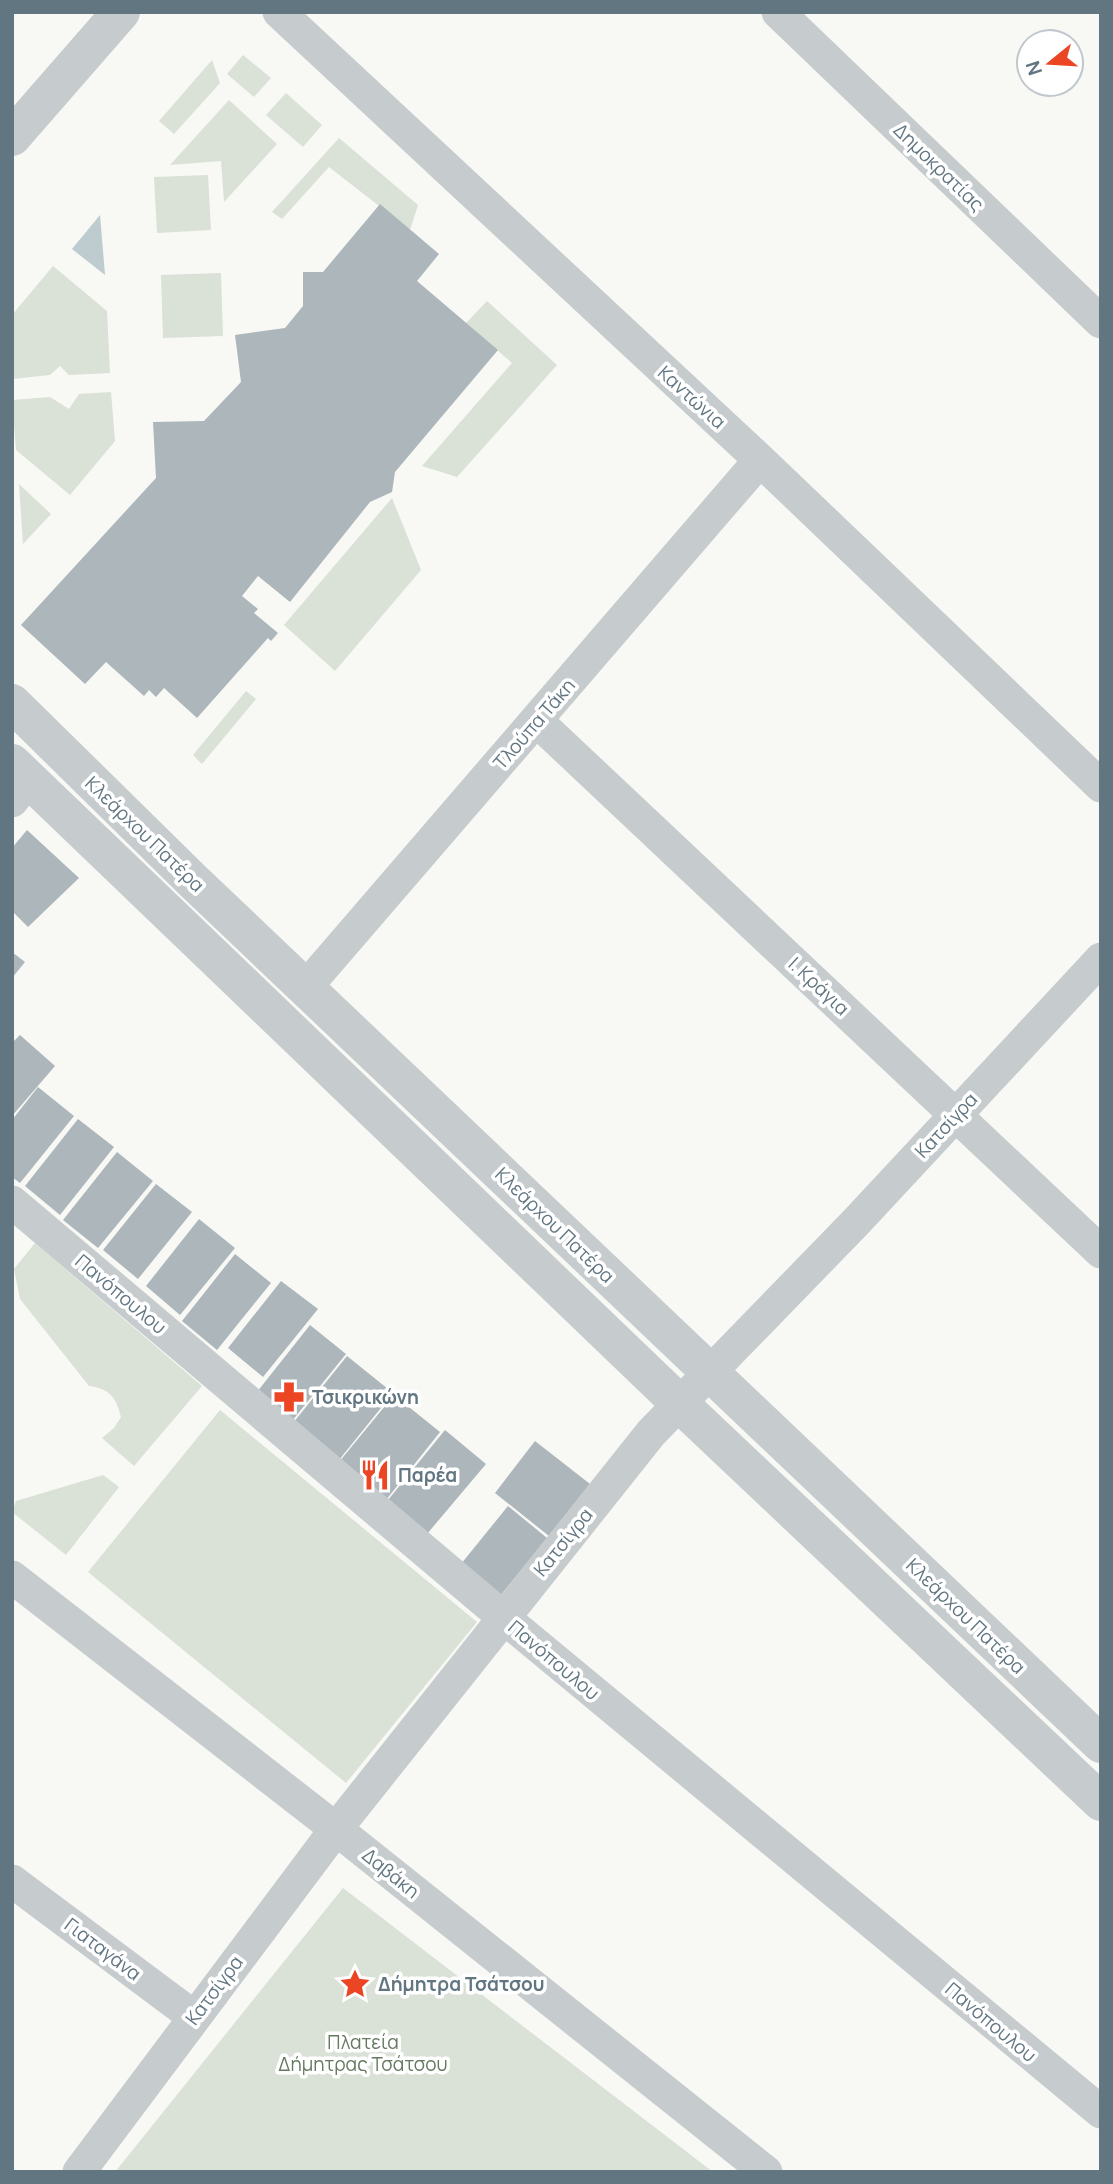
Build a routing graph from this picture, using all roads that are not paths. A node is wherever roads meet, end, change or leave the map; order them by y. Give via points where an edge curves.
1 (121, 12) edge
2 (279, 12) edge
3 (778, 12) edge
4 (12, 137) edge
5 (1101, 322) edge
6 (760, 460) junction
7 (12, 704) edge
8 (537, 721) junction
9 (18, 781) edge
10 (1101, 786) edge
11 (1101, 959) edge
12 (306, 987) junction
13 (955, 1114) junction
14 (12, 1202) edge
15 (1101, 1252) edge
16 (709, 1371) junction
17 (679, 1404) junction
18 (12, 1577) edge
19 (503, 1617) junction
20 (1101, 1744) edge
21 (1101, 1802) edge
22 (336, 1829) junction
23 (12, 1881) edge
24 (194, 2017) junction
25 (1101, 2112) edge
26 (79, 2172) edge
27 (766, 2172) edge

1 - 4 street
2 - 6 street, Καντώνια
3 - 5 street, Δημοκρατίας
6 - 8 street, Τλούπα Τάκη
6 - 10 street, Καντώνια
7 - 12 street, Κλεάρχου Πατέρα
8 - 12 street, Τλούπα Τάκη
8 - 13 street, Ι. Κράγια
9 - 17 street
11 - 13 street, Κατσίγρα
12 - 16 street, Κλεάρχου Πατέρα
13 - 15 street, Ι. Κράγια
13 - 16 street, Κατσίγρα
14 - 19 street, Πανόπουλου
16 - 17 street, Κατσίγρα
16 - 20 street, Κλεάρχου Πατέρα
17 - 19 street, Κατσίγρα
17 - 21 street
18 - 22 street, Δαβάκη
19 - 22 street, Κατσίγρα
19 - 25 street, Πανόπουλου
22 - 24 street, Κατσίγρα
22 - 27 street, Δαβάκη
23 - 24 street, Γιαταγάνα
24 - 26 street, Κατσίγρα

